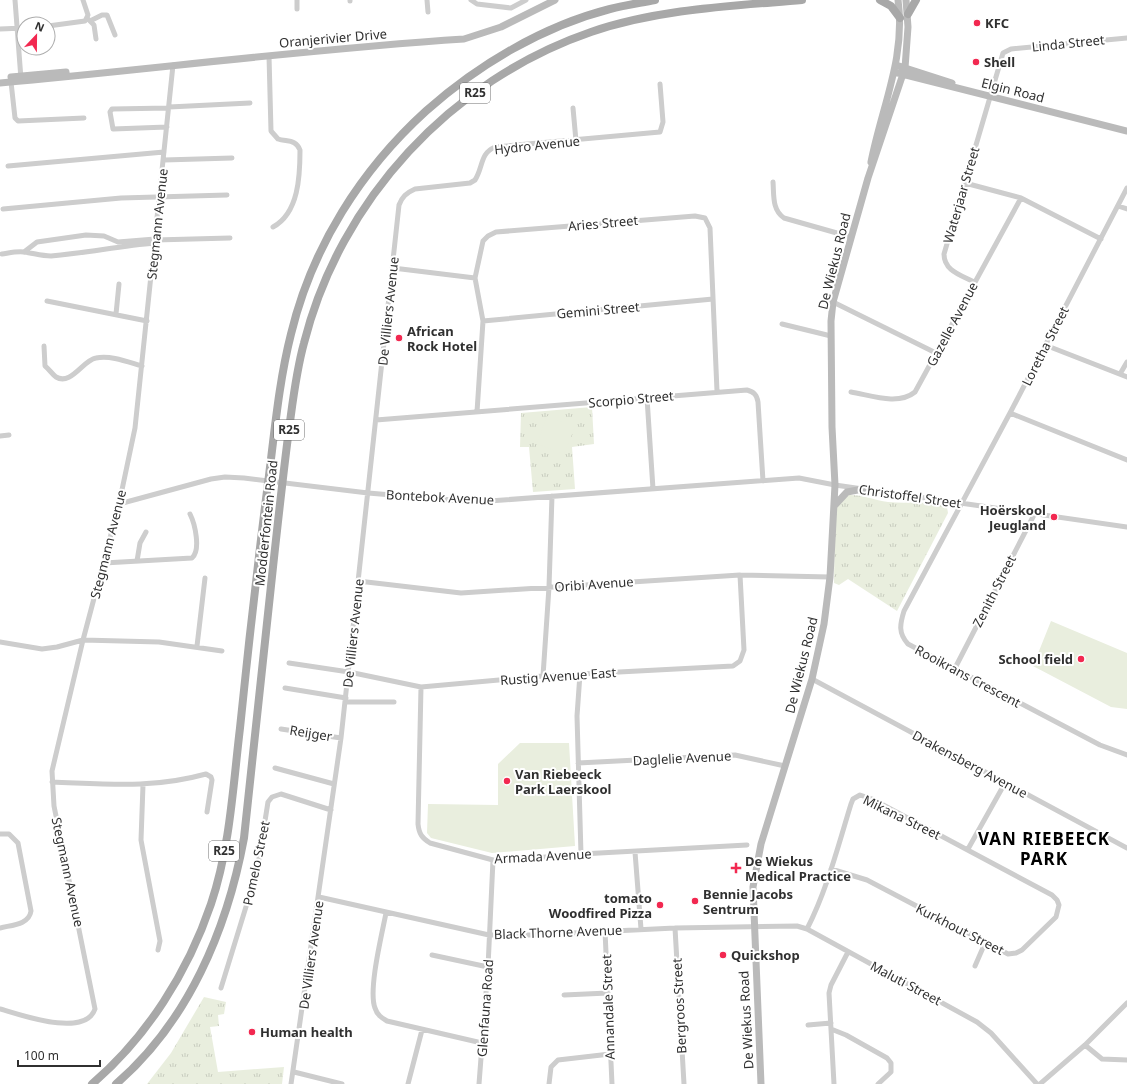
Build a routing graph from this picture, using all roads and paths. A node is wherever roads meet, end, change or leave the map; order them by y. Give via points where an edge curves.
1 (15, 0) edge
2 (83, 0) edge
3 (297, 0) edge
4 (427, 0) edge
5 (471, 0) edge
6 (526, 0) edge
7 (555, 0) edge
8 (655, 0) edge
9 (802, 0) edge
10 (880, 0) edge
11 (898, 0) edge
12 (906, 0) edge
13 (916, 0) edge
14 (297, 9) dead end
15 (428, 12) dead end
16 (18, 16) edge
17 (904, 16) junction
18 (89, 20) junction
19 (56, 25) edge
20 (16, 28) edge
21 (0, 30) edge
22 (115, 35) dead end
23 (1127, 38) edge
24 (96, 39) dead end
25 (21, 56) edge
26 (269, 56) junction
27 (173, 64) junction
28 (895, 69) junction
29 (904, 72) junction
30 (0, 79) edge
31 (21, 79) junction
32 (11, 82) junction
33 (0, 83) edge
34 (660, 84) dead end
35 (990, 95) junction
36 (250, 103) dead end
37 (169, 108) junction
38 (573, 108) dead end
39 (84, 118) dead end
40 (167, 127) junction
41 (1127, 127) edge
42 (1127, 131) edge
43 (576, 141) junction
44 (164, 152) junction
45 (232, 158) dead end
46 (164, 160) junction
47 (8, 166) dead end
48 (868, 178) junction
49 (773, 182) dead end
50 (965, 183) junction
51 (415, 188) joint
52 (1127, 188) edge
53 (227, 195) dead end
54 (160, 196) junction
55 (1021, 198) junction
56 (1118, 206) junction
57 (3, 209) dead end
58 (1127, 209) edge
59 (273, 227) dead end
60 (851, 237) junction
61 (230, 238) dead end
62 (1101, 239) junction
63 (155, 241) junction
64 (24, 252) junction
65 (2, 254) dead end
66 (393, 268) junction
67 (475, 278) junction
68 (974, 282) junction
69 (119, 284) dead end
70 (713, 299) junction
71 (46, 301) dead end
72 (834, 302) junction
73 (116, 314) junction
74 (147, 321) junction
75 (483, 321) junction
76 (782, 324) dead end
77 (832, 336) junction
78 (1045, 345) junction
79 (44, 346) dead end
80 (936, 354) junction
81 (1127, 362) edge
82 (142, 366) junction
83 (1120, 374) junction
84 (1127, 377) edge
85 (717, 391) junction
86 (851, 392) dead end
87 (647, 398) junction
88 (477, 412) junction
89 (1010, 413) junction
90 (376, 420) junction
91 (9, 435) dead end
92 (0, 436) edge
93 (1127, 460) edge
94 (269, 481) junction
95 (763, 481) junction
96 (282, 482) junction
97 (834, 486) junction
98 (653, 488) junction
99 (863, 489) junction
100 (368, 493) junction
101 (552, 496) junction
102 (119, 504) junction
103 (961, 504) junction
104 (832, 508) junction
105 (1034, 513) junction
106 (190, 514) dead end
107 (1127, 527) edge
108 (146, 532) dead end
109 (137, 561) junction
110 (104, 562) junction
111 (740, 575) junction
112 (830, 577) junction
113 (205, 578) dead end
114 (358, 581) junction
115 (549, 588) junction
116 (83, 640) junction
117 (0, 642) edge
118 (197, 646) junction
119 (222, 651) dead end
120 (289, 663) dead end
121 (954, 670) junction
122 (349, 672) junction
123 (580, 674) junction
124 (543, 676) junction
125 (812, 679) junction
126 (421, 687) junction
127 (285, 688) dead end
128 (345, 700) junction
129 (394, 702) dead end
130 (280, 728) dead end
131 (341, 738) junction
132 (1127, 755) edge
133 (578, 764) junction
134 (785, 766) junction
135 (275, 768) dead end
136 (52, 782) junction
137 (1005, 783) junction
138 (334, 784) junction
139 (143, 785) junction
140 (331, 810) junction
141 (207, 812) dead end
142 (0, 834) edge
143 (747, 846) dead end
144 (1127, 848) edge
145 (968, 849) junction
146 (635, 852) junction
147 (582, 854) junction
148 (493, 860) junction
149 (831, 869) junction
150 (1052, 895) joint
151 (319, 897) junction
152 (386, 913) junction
153 (753, 927) junction
154 (0, 928) edge
155 (675, 928) junction
156 (641, 929) junction
157 (807, 929) junction
158 (605, 931) junction
159 (489, 935) junction
160 (985, 943) junction
161 (158, 950) dead end
162 (848, 952) junction
163 (432, 955) dead end
164 (975, 966) dead end
165 (488, 967) junction
166 (221, 988) dead end
167 (608, 993) junction
168 (564, 995) dead end
169 (1127, 1003) edge
170 (0, 1009) edge
171 (808, 1025) dead end
172 (831, 1026) junction
173 (422, 1030) junction
174 (482, 1043) junction
175 (1085, 1045) junction
176 (610, 1054) junction
177 (1127, 1060) edge
178 (294, 1072) junction
179 (92, 1084) edge
180 (116, 1084) edge
181 (292, 1084) edge
182 (342, 1084) edge
183 (408, 1084) edge
184 (479, 1084) edge
185 (549, 1084) edge
186 (612, 1084) edge
187 (684, 1084) edge
188 (761, 1084) edge
189 (834, 1084) edge
190 (878, 1084) edge
191 (1037, 1084) edge
192 (1040, 1084) edge

1 - 16 street
2 - 18 street
3 - 14 street
4 - 15 street
5 - 6 street via 477,4 511,8
7 - 26 street, Oranjerivier Drive via 501,27 464,39
8 - 94 main road, Modderfontein Road / R25 via 609,9 575,21 519,47 482,68 439,100 407,129 376,163 331,230 314,263 300,301 283,370
9 - 96 main road, Modderfontein Road / R25 via 660,15 593,32 528,58 498,76 443,118 390,172 345,238 329,272 304,342 296,379
10 - 17 main road
11 - 17 street, De Wiekus Road
12 - 17 street, De Wiekus Road
13 - 17 main road
17 - 28 street, De Wiekus Road
17 - 29 street, De Wiekus Road via 908,42
18 - 19 street
18 - 22 street via 107,15
18 - 24 street via 94,25
20 - 21 street
23 - 35 street, Linda Street via 1007,50 1001,58
25 - 31 street
26 - 27 street, Oranjerivier Drive
26 - 59 street via 271,131 278,139 294,142 300,150 294,200 282,220
27 - 31 street, Oranjerivier Drive via 90,75
27 - 37 street, Stegmann Avenue
28 - 29 street, Elgin Road
28 - 48 street, De Wiekus Road via 875,140
29 - 35 street, Elgin Road
29 - 48 street, De Wiekus Road
30 - 31 street, Oranjerivier Drive
31 - 32 street, Oranjerivier Drive
32 - 33 street, Oranjerivier Drive
32 - 39 street via 15,118 18,121
34 - 43 street, Hydro Avenue via 663,126 657,133
35 - 41 street, Elgin Road
35 - 42 street, Elgin Road
35 - 50 street, Waterjaar Street
36 - 37 street
37 - 40 street, Stegmann Avenue
37 - 40 street via 112,109 110,112 113,129
38 - 43 street
40 - 44 street, Stegmann Avenue
43 - 51 street, Hydro Avenue via 488,150 475,180
44 - 46 street, Stegmann Avenue
44 - 47 street
45 - 46 street
46 - 54 street, Stegmann Avenue
48 - 60 street, De Wiekus Road
49 - 60 street via 774,201 779,214 784,218
50 - 55 street
50 - 68 street, Waterjaar Street via 944,259 951,270
51 - 66 street, De Villiers Avenue via 404,195 398,205
52 - 56 street, Loretha Street
53 - 54 street
54 - 57 street
54 - 63 street, Stegmann Avenue
55 - 62 street
55 - 68 street, Gazelle Avenue
56 - 58 street
56 - 62 street, Loretha Street
60 - 72 street, De Wiekus Road
61 - 63 street
62 - 78 street, Loretha Street
63 - 64 street via 49,256
63 - 64 street via 118,242 104,236 86,235 37,242
63 - 74 street, Stegmann Avenue
64 - 65 street
66 - 67 street
66 - 90 street, De Villiers Avenue
67 - 70 street, Aries Street via 484,241 496,232 695,216 705,218 708,222
67 - 75 street
68 - 80 street, Gazelle Avenue
69 - 73 street
70 - 75 street, Gemini Street
70 - 85 street
71 - 73 street
72 - 77 street, De Wiekus Road
72 - 80 street
73 - 74 street
74 - 82 street, Stegmann Avenue
75 - 88 street
76 - 77 street
77 - 97 street, De Wiekus Road
78 - 83 street
78 - 89 street, Loretha Street
79 - 82 street via 45,366 57,378 69,377 94,358 108,358
80 - 86 street, Gazelle Avenue via 918,387 904,399
81 - 83 street
82 - 102 street, Stegmann Avenue via 135,428
83 - 84 street
85 - 87 street, Scorpio Street
85 - 95 street, Scorpio Street via 747,390 757,396
87 - 88 street, Scorpio Street
87 - 98 street
88 - 90 street, Scorpio Street
89 - 93 street
89 - 103 street, Loretha Street
90 - 100 street, De Villiers Avenue
91 - 92 street
94 - 96 street, Bontebok Avenue
94 - 102 street, Bontebok Avenue via 218,478
94 - 179 main road, Modderfontein Road / R25 via 227,834 212,902 186,964 151,1020 128,1049
95 - 97 street, Bontebok Avenue via 799,478
95 - 98 street, Bontebok Avenue
96 - 100 street, Bontebok Avenue
96 - 180 main road, Modderfontein Road / R25 via 244,838 238,871 215,942 185,1001 145,1054
97 - 99 street, Christoffel Street
97 - 104 street, De Wiekus Road
98 - 101 street, Bontebok Avenue
99 - 103 street, Christoffel Street
99 - 104 street via 846,492
100 - 101 street, Bontebok Avenue via 476,502
100 - 114 street, De Villiers Avenue
101 - 115 street
102 - 110 street, Stegmann Avenue
103 - 105 street, Christoffel Street
103 - 121 street, Rooikrans Crescent via 900,623 903,638 908,644
104 - 112 street, De Wiekus Road
105 - 107 street, Christoffel Street
105 - 121 street, Zenith Street
106 - 109 street via 196,544 194,556
108 - 109 street via 140,543
109 - 110 street
110 - 116 street, Stegmann Avenue
111 - 112 street, Oribi Avenue
111 - 115 street, Oribi Avenue
111 - 123 street, Rustig Avenue East via 744,650 742,659 737,664
112 - 125 street, De Wiekus Road via 824,624
113 - 118 street
114 - 115 street, Oribi Avenue via 461,593
114 - 122 street, De Villiers Avenue
115 - 124 street
116 - 117 street via 50,648
116 - 118 street
116 - 136 street, Stegmann Avenue via 52,771
118 - 119 street
120 - 122 street, Rustig Avenue East
121 - 132 street, Rooikrans Crescent via 1114,752
122 - 126 street, Rustig Avenue East
122 - 128 street, De Villiers Avenue
123 - 124 street, Rustig Avenue East
123 - 133 street via 577,716
124 - 126 street, Rustig Avenue East
125 - 134 street, De Wiekus Road
125 - 137 street, Drakensberg Avenue
126 - 148 street, Armada Avenue via 419,833 430,843
127 - 128 street
128 - 129 street
128 - 131 street, De Villiers Avenue
130 - 131 street, Reijger
131 - 138 street, De Villiers Avenue
133 - 134 street, Daglelie Avenue via 735,755
133 - 147 street
134 - 153 street, De Wiekus Road via 756,867
135 - 138 street
136 - 139 street
136 - 170 street, Stegmann Avenue via 54,806 95,1005 91,1016 86,1020 61,1024
137 - 144 street, Drakensberg Avenue
137 - 145 street
138 - 140 street, De Villiers Avenue
139 - 141 street via 209,774 212,780
139 - 161 street via 141,840 160,941
140 - 151 street, De Villiers Avenue
140 - 166 street, Pomelo Street via 281,794 272,797 268,802 255,877
142 - 154 street via 9,834 18,843 31,911 31,916 26,922
143 - 146 street, Armada Avenue
145 - 149 street, Mikana Street via 860,795 856,796 851,804
145 - 150 street, Mikana Street
146 - 147 street, Armada Avenue
146 - 156 street
147 - 148 street, Armada Avenue
148 - 159 street, Glenfauna Road
149 - 157 street, Mikana Street
149 - 160 street, Kurkhout Street via 867,880
150 - 160 street, Kurkhout Street via 1059,905 1056,917 1022,950 1008,954
151 - 152 street, Black Thorne Avenue
151 - 178 street, De Villiers Avenue
152 - 159 street, Black Thorne Avenue
152 - 173 street via 376,968 373,1000 375,1008 378,1015 388,1021
153 - 155 street, Black Thorne Avenue
153 - 157 street, Maluti Street via 797,926
153 - 188 street, De Wiekus Road
155 - 156 street, Black Thorne Avenue
155 - 187 street, Bergroos Street
156 - 158 street, Black Thorne Avenue
157 - 162 street, Maluti Street
158 - 159 street, Black Thorne Avenue
158 - 167 street, Annandale Street
159 - 165 street, Glenfauna Road
160 - 164 street
162 - 172 street via 829,992
162 - 191 street, Maluti Street via 985,1027
163 - 165 street
165 - 174 street, Glenfauna Road
167 - 168 street
167 - 176 street, Annandale Street
169 - 175 street
171 - 172 street
172 - 189 street
172 - 190 street via 887,1058 891,1063 891,1072
173 - 174 street
173 - 183 street
174 - 184 street, Glenfauna Road
175 - 177 street via 1102,1060
175 - 192 street
176 - 185 street via 558,1060 551,1067
176 - 186 street, Annandale Street
178 - 181 street, De Villiers Avenue
178 - 182 street

